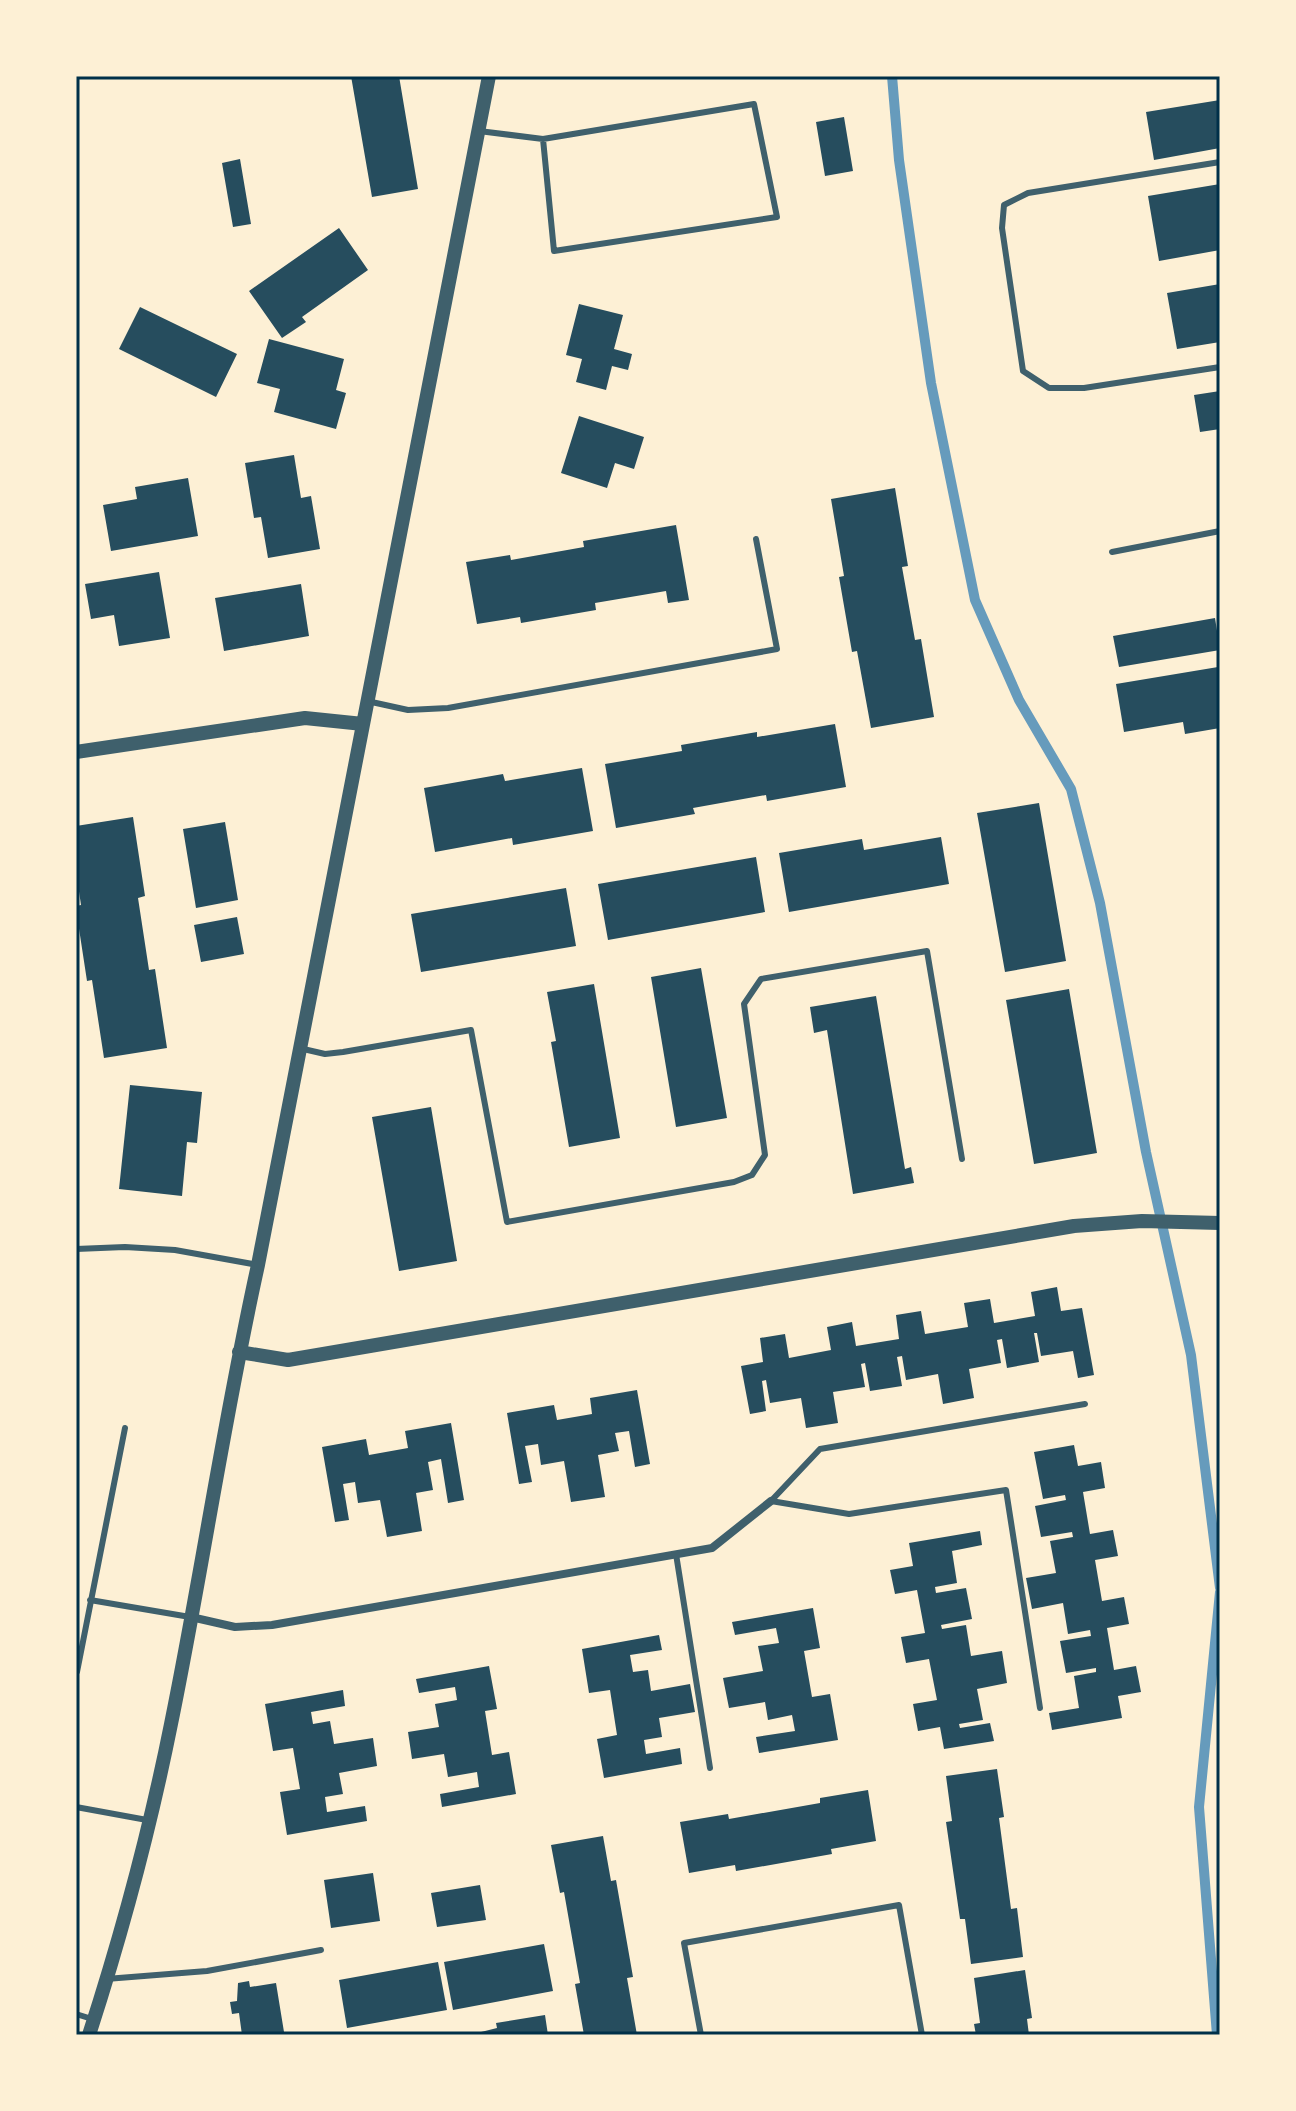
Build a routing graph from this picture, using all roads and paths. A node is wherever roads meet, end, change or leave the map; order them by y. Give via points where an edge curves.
1 (489, 76) edge
2 (479, 131) junction
3 (543, 139) junction
4 (1220, 162) edge
5 (1220, 367) edge
6 (1220, 531) edge
7 (756, 539) dead end
8 (1112, 552) dead end
9 (367, 701) junction
10 (363, 724) junction
11 (76, 752) edge
12 (299, 1048) junction
13 (962, 1159) dead end
14 (1220, 1223) edge
15 (76, 1249) edge
16 (258, 1265) junction
17 (239, 1352) junction
18 (1085, 1404) dead end
19 (125, 1428) dead end
20 (771, 1501) junction
21 (676, 1554) junction
22 (90, 1600) junction
23 (190, 1617) junction
24 (77, 1672) edge
25 (1040, 1708) dead end
26 (710, 1768) dead end
27 (76, 1807) edge
28 (150, 1820) junction
29 (321, 1950) dead end
30 (106, 1979) junction
31 (76, 2014) edge
32 (94, 2019) junction
33 (89, 2035) edge
34 (701, 2035) edge
35 (922, 2035) edge

1 - 2 street
2 - 3 lane
2 - 9 street
3 - 3 lane via 754,104 777,217 554,251
4 - 5 lane via 1028,193 1004,205 1002,228 1023,371 1049,388 1084,388
6 - 8 lane
7 - 9 lane via 777,649 448,708 408,710
9 - 10 street
10 - 11 street via 305,718
10 - 12 street
12 - 13 lane via 325,1054 471,1030 507,1222 752,1175 765,1155 744,1004 761,979 927,951
12 - 16 street
14 - 17 street via 1110,1222 1058,1228 288,1360
15 - 16 lane via 175,1250
16 - 17 street
17 - 23 street
18 - 20 lane via 820,1449
19 - 22 lane
20 - 21 street via 712,1548
20 - 25 lane via 849,1514 1006,1490
21 - 23 street via 272,1625 235,1627
21 - 26 lane
22 - 23 lane
22 - 24 lane
23 - 28 street
27 - 28 lane
28 - 30 street
29 - 30 lane via 207,1971
30 - 32 street
31 - 32 lane
32 - 33 street
34 - 35 lane via 684,1943 899,1905

